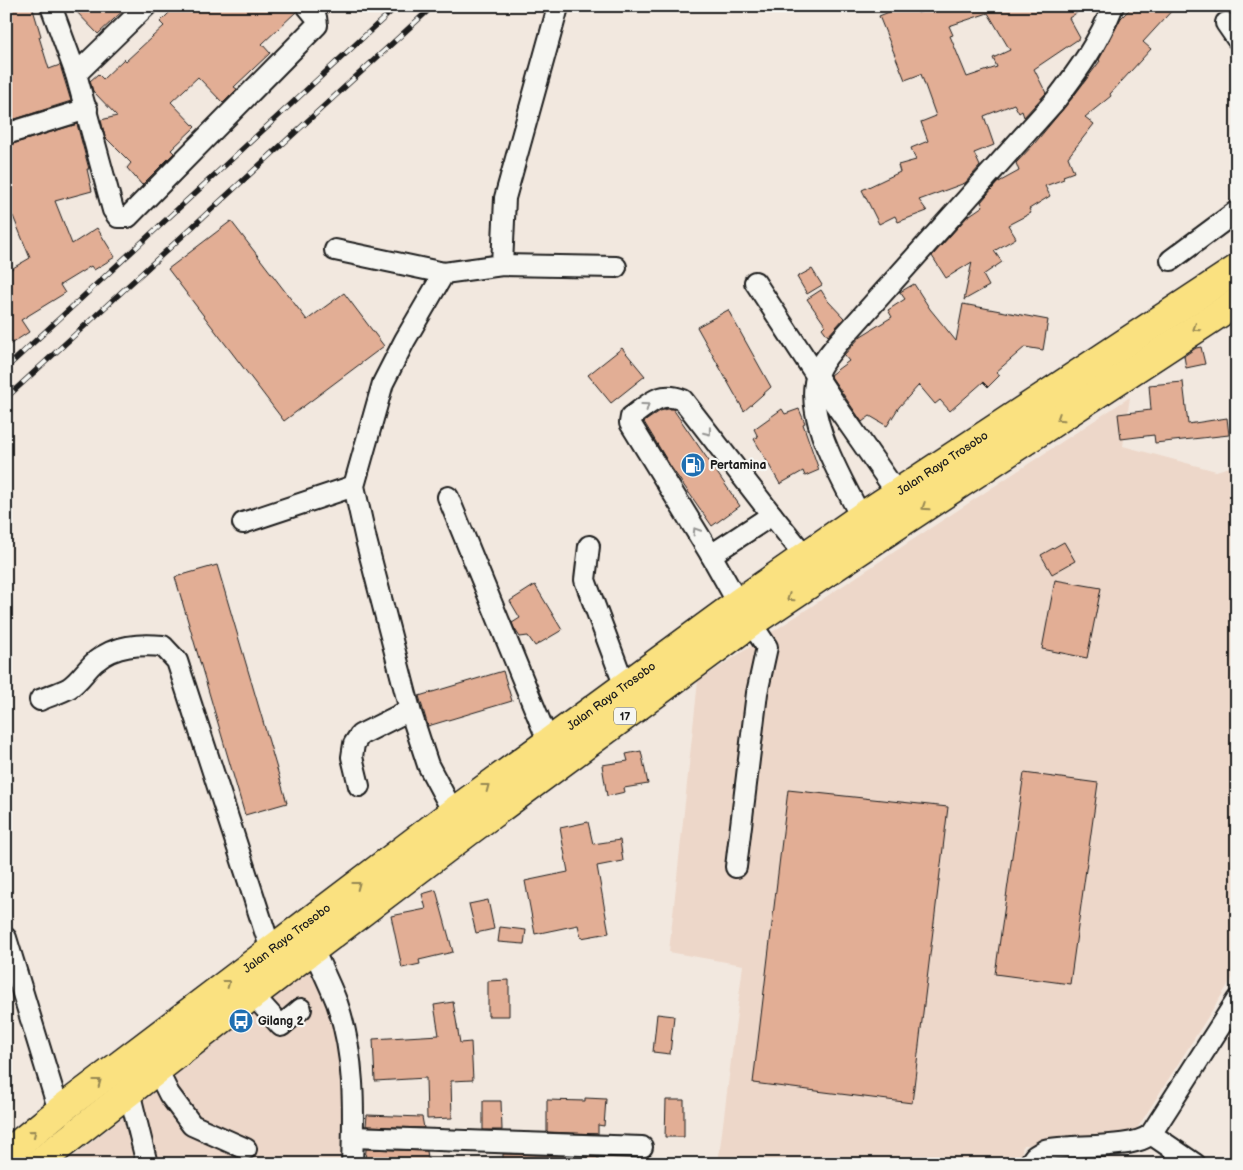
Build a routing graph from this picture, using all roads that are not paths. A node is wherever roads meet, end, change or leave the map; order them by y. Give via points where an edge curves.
1 (50, 6) edge
2 (146, 6) edge
3 (307, 6) edge
4 (1113, 6) edge
5 (558, 7) edge
6 (76, 74) junction
7 (87, 109) junction
8 (6, 134) edge
9 (1237, 211) edge
10 (335, 250) dead end
11 (1171, 260) dead end
12 (502, 266) junction
13 (616, 267) dead end
14 (1237, 269) edge
15 (444, 273) junction
16 (755, 282) dead end
17 (1234, 311) edge
18 (817, 376) junction
19 (354, 486) junction
20 (897, 493) junction
21 (448, 497) dead end
22 (772, 515) junction
23 (861, 517) junction
24 (242, 523) dead end
25 (588, 546) dead end
26 (711, 555) junction
27 (805, 556) junction
28 (744, 613) junction
29 (625, 687) junction
30 (40, 700) dead end
31 (410, 710) junction
32 (548, 741) junction
33 (359, 786) dead end
34 (453, 812) junction
35 (736, 867) dead end
36 (6, 938) edge
37 (271, 950) junction
38 (313, 950) junction
39 (254, 995) junction
40 (1237, 1000) edge
41 (300, 1009) dead end
42 (158, 1070) junction
43 (129, 1091) junction
44 (60, 1111) junction
45 (1151, 1134) junction
46 (353, 1137) junction
47 (642, 1147) dead end
48 (246, 1149) dead end
49 (6, 1154) edge
50 (37, 1164) edge
51 (147, 1164) edge
52 (352, 1164) edge
53 (1029, 1164) edge
54 (1195, 1164) edge

1 - 6 street
2 - 6 street
3 - 7 street via 316,18 316,25 128,217 118,217 113,210
4 - 18 street via 1083,64 1055,101 838,344
5 - 12 street via 505,198
6 - 7 street
7 - 8 street
9 - 11 street
10 - 15 street
12 - 13 street
12 - 15 street
14 - 20 highway, Jalan Raya Trosobo / 17
15 - 19 street via 383,383
16 - 18 street
17 -> 28 highway, Jalan Raya Trosobo / 17 via 902,522
18 - 20 street
18 - 23 street via 814,389 818,419 828,451
19 - 24 street
19 - 31 street
20 - 23 highway, Jalan Raya Trosobo / 17
21 - 32 street
22 - 26 street
26 -> 22 street via 630,423 631,417 659,397 683,400
22 - 27 street
23 - 27 highway, Jalan Raya Trosobo / 17
25 - 29 street via 585,580
26 - 28 street
27 - 28 highway, Jalan Raya Trosobo / 17
28 - 29 highway, Jalan Raya Trosobo / 17
28 - 35 street via 767,647 757,694
28 - 38 highway, Jalan Raya Trosobo / 17 via 468,832
29 - 32 highway, Jalan Raya Trosobo / 17
30 - 37 street via 69,688 96,661 115,650 141,644 163,646 177,661
31 - 33 street via 360,735 354,744 352,758
31 - 34 street via 428,765
34 -> 32 highway, Jalan Raya Trosobo / 17
37 -> 34 highway, Jalan Raya Trosobo / 17
36 - 44 street
44 -> 37 highway, Jalan Raya Trosobo / 17
38 - 39 highway, Jalan Raya Trosobo / 17
38 - 46 street via 336,1002 345,1033 352,1082
39 - 41 street via 281,1026
39 - 42 highway, Jalan Raya Trosobo / 17
40 - 45 street
42 - 43 highway, Jalan Raya Trosobo / 17
42 - 48 street via 169,1094 192,1125
43 - 50 highway, Jalan Raya Trosobo / 17
43 - 51 street
49 -> 44 highway, Jalan Raya Trosobo
45 - 53 street via 1138,1141 1045,1150
45 - 54 street
46 - 47 street
46 - 52 street

